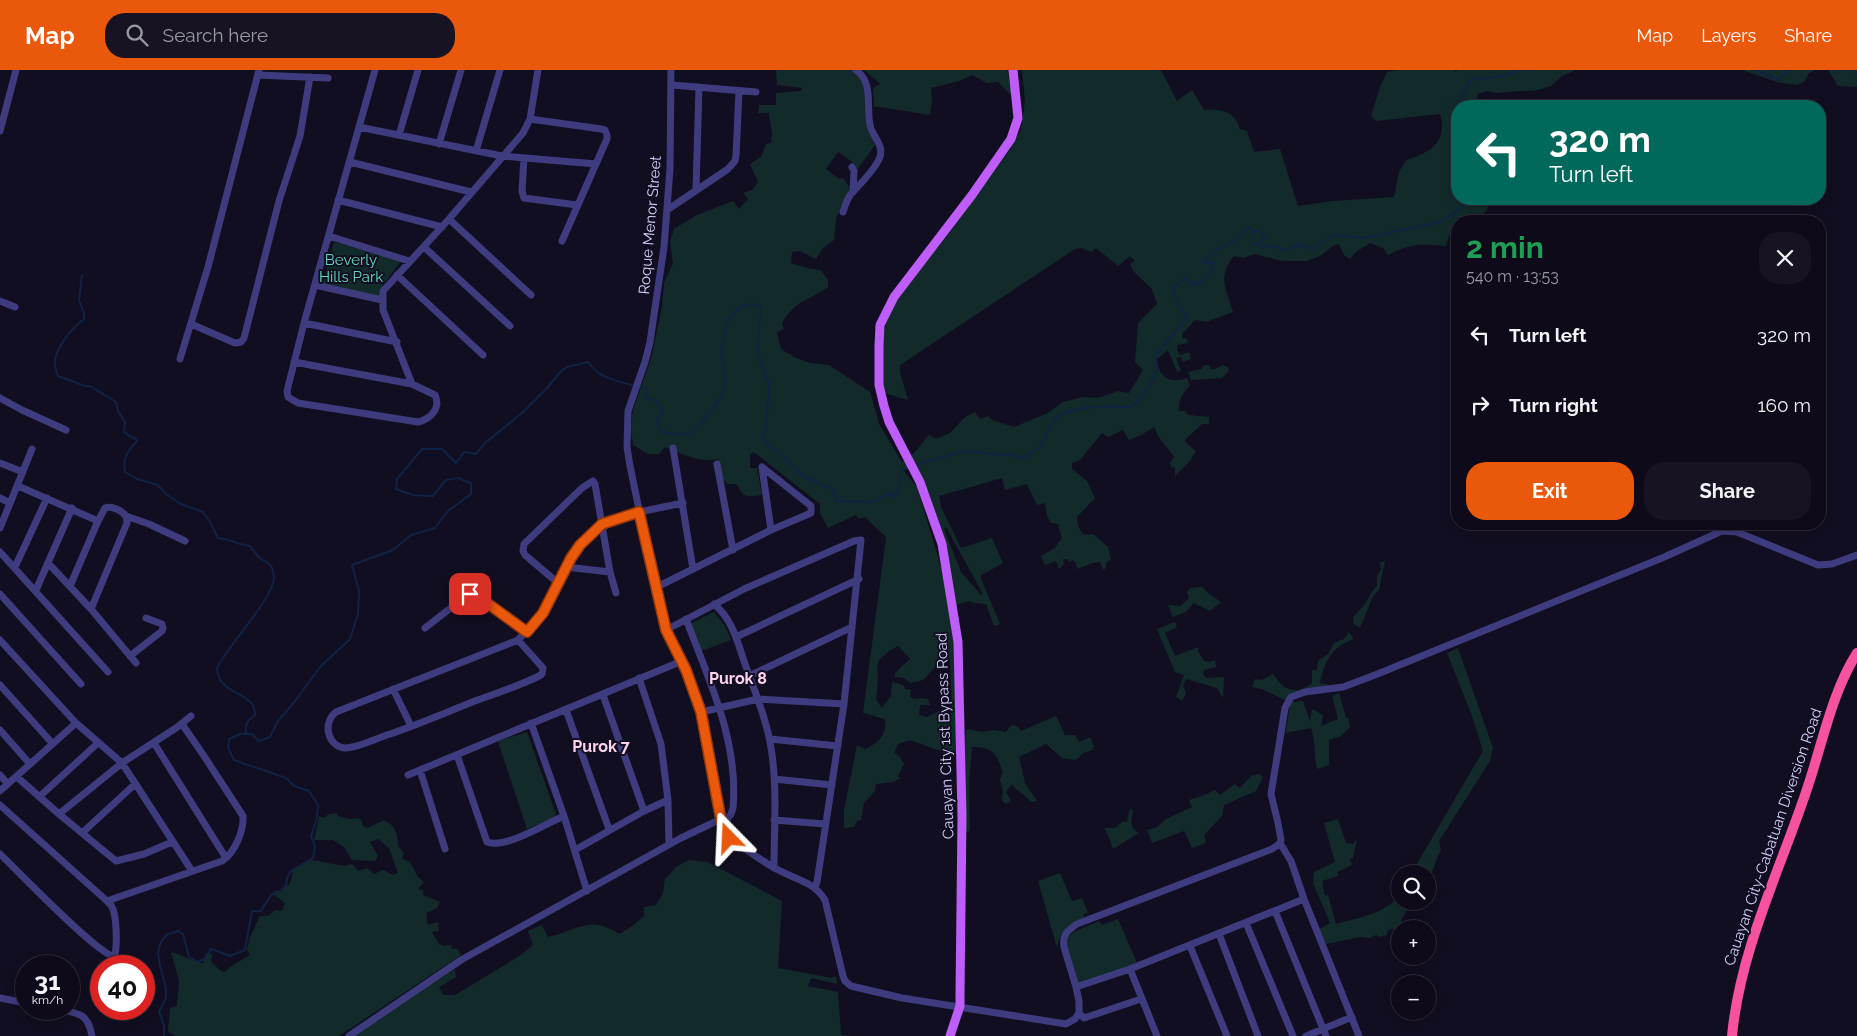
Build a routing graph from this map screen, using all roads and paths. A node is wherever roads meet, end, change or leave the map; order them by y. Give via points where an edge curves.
1 (16, 70) edge
2 (376, 70) edge
3 (418, 70) edge
4 (461, 70) edge
5 (500, 70) edge
6 (538, 70) edge
7 (671, 70) edge
8 (856, 70) edge
9 (1014, 70) edge
10 (258, 72) edge
11 (310, 77) junction
12 (328, 78) dead end
13 (672, 85) junction
14 (699, 87) junction
15 (739, 91) junction
16 (756, 92) dead end
17 (530, 119) junction
18 (359, 127) junction
19 (0, 131) edge
20 (399, 134) junction
21 (439, 144) junction
22 (476, 151) junction
23 (502, 156) junction
24 (524, 158) junction
25 (350, 162) junction
26 (596, 164) junction
27 (852, 167) dead end
28 (696, 189) junction
29 (471, 192) junction
30 (853, 192) junction
31 (338, 200) junction
32 (577, 206) junction
33 (668, 210) junction
34 (843, 212) dead end
35 (449, 219) junction
36 (442, 227) junction
37 (329, 236) junction
38 (562, 241) dead end
39 (424, 247) junction
40 (409, 261) junction
41 (397, 275) junction
42 (315, 285) junction
43 (531, 295) dead end
44 (0, 300) edge
45 (382, 300) junction
46 (15, 307) dead end
47 (304, 323) junction
48 (191, 324) junction
49 (510, 326) dead end
50 (397, 342) junction
51 (483, 355) dead end
52 (180, 359) dead end
53 (294, 362) junction
54 (412, 384) junction
55 (0, 398) edge
56 (66, 430) dead end
57 (674, 448) dead end
58 (32, 449) dead end
59 (0, 462) edge
60 (717, 464) dead end
61 (23, 472) junction
62 (18, 486) junction
63 (0, 498) edge
64 (47, 498) junction
65 (683, 502) junction
66 (10, 503) junction
67 (72, 508) junction
68 (639, 512) junction
69 (126, 516) junction
70 (98, 521) junction
71 (602, 524) junction
72 (0, 528) edge
73 (771, 530) junction
74 (185, 541) dead end
75 (733, 550) junction
76 (0, 552) edge
77 (1857, 556) edge
78 (48, 563) junction
79 (566, 567) junction
80 (15, 568) junction
81 (693, 569) junction
82 (610, 572) junction
83 (858, 580) junction
84 (558, 583) junction
85 (70, 586) junction
86 (655, 588) junction
87 (36, 590) junction
88 (616, 593) dead end
89 (0, 594) edge
90 (714, 604) junction
91 (90, 609) junction
92 (146, 618) dead end
93 (686, 619) junction
94 (852, 627) junction
95 (425, 628) dead end
96 (666, 630) junction
97 (527, 632) junction
98 (736, 637) junction
99 (0, 640) edge
100 (518, 640) junction
101 (1857, 653) edge
102 (130, 656) junction
103 (682, 661) junction
104 (136, 663) dead end
105 (108, 672) dead end
106 (749, 676) junction
107 (639, 678) junction
108 (81, 684) dead end
109 (0, 685) edge
110 (392, 689) junction
111 (603, 695) junction
112 (758, 699) junction
113 (844, 704) junction
114 (719, 708) junction
115 (566, 710) junction
116 (701, 712) junction
117 (191, 716) dead end
118 (76, 723) junction
119 (531, 723) junction
120 (182, 724) junction
121 (411, 726) junction
122 (0, 730) edge
123 (770, 739) junction
124 (98, 743) junction
125 (154, 743) junction
126 (53, 744) junction
127 (838, 746) junction
128 (457, 755) junction
129 (122, 763) junction
130 (30, 764) junction
131 (420, 770) junction
132 (0, 775) edge
133 (408, 775) dead end
134 (17, 777) junction
135 (774, 778) junction
136 (8, 784) junction
137 (135, 784) junction
138 (832, 785) junction
139 (0, 790) edge
140 (40, 797) junction
141 (668, 800) junction
142 (0, 805) edge
143 (644, 811) junction
144 (59, 814) junction
145 (564, 816) junction
146 (774, 820) junction
147 (722, 823) junction
148 (825, 824) junction
149 (609, 829) junction
150 (82, 833) junction
151 (172, 842) junction
152 (1280, 843) junction
153 (669, 844) junction
154 (445, 849) dead end
155 (575, 850) junction
156 (0, 854) edge
157 (226, 858) junction
158 (774, 868) junction
159 (192, 871) junction
160 (815, 887) junction
161 (587, 891) junction
162 (1304, 899) junction
163 (107, 901) junction
164 (1276, 911) junction
165 (1246, 923) junction
166 (1219, 934) junction
167 (1190, 946) junction
168 (1130, 969) junction
169 (1076, 987) junction
170 (0, 998) edge
171 (1141, 999) junction
172 (15, 1001) edge
173 (960, 1006) junction
174 (80, 1014) edge
175 (1079, 1014) junction
176 (1352, 1017) junction
177 (1324, 1033) edge
178 (92, 1036) edge
179 (349, 1036) edge
180 (950, 1036) edge
181 (1157, 1036) edge
182 (1226, 1036) edge
183 (1258, 1036) edge
184 (1293, 1036) edge
185 (1306, 1036) edge
186 (1359, 1036) edge
187 (1732, 1036) edge

1 - 19 street
2 - 18 street
3 - 20 street
4 - 21 street
5 - 22 street
6 - 17 street
7 - 13 street, Roque Menor Street
8 - 30 street via 868,88 870,126 881,146 880,158
9 - 173 main road, Cauayan City 1st Bypass Road via 1018,118 1011,139 894,296 880,325 879,385 889,422 920,482 942,544 958,642 962,816
10 - 11 street
10 - 48 street
11 - 12 street
11 - 48 street via 300,136 279,201 244,338 235,343
13 - 14 street
13 - 33 street, Roque Menor Street
14 - 15 street
14 - 28 street
15 - 16 street
15 - 28 street via 735,161
17 - 23 street via 523,133
17 - 26 street via 605,130 607,139
18 - 20 street
18 - 25 street
20 - 21 street
21 - 22 street
22 - 23 street
23 - 24 street
23 - 29 street
24 - 26 street
24 - 32 street via 524,198
25 - 29 street
25 - 31 street
26 - 32 street
27 - 30 street
28 - 33 street
29 - 35 street
30 - 34 street
31 - 36 street
31 - 37 street
32 - 38 street
33 - 68 street, Roque Menor Street via 647,356 628,411 627,447
35 - 36 street
35 - 43 street
36 - 39 street
37 - 40 street
37 - 42 street
39 - 40 street
39 - 49 street
40 - 41 street
41 - 45 street via 385,287
41 - 51 street
42 - 45 street
42 - 47 street
44 - 46 street
45 - 50 street via 386,319
47 - 50 street
47 - 53 street
48 - 52 street
50 - 54 street
53 - 54 street
53 - 54 street via 286,391 288,397 298,403 418,422 426,420 432,416 437,399
55 - 56 street
57 - 65 street
58 - 61 street
59 - 61 street
60 - 75 street
61 - 62 street
62 - 64 street
62 - 66 street
63 - 66 street
64 - 67 street
64 - 80 street
65 - 68 street
65 - 81 street
66 - 72 street
67 - 70 street
67 - 78 street
68 - 71 street
68 - 86 street, Roque Menor Street
69 - 70 street via 108,506
69 - 74 street
69 - 91 street via 127,523
70 - 85 street
71 - 79 street via 580,545
71 - 82 street
71 - 84 street via 593,481 526,540 522,548 524,555
73 - 73 street via 766,494 762,467 812,508 809,515
73 - 75 street
75 - 81 street
76 - 80 street
77 - 152 street via 1818,565 1737,532 1722,531 1375,675 1337,688 1298,694 1288,700 1285,708 1271,789
78 - 85 street
78 - 87 street
79 - 82 street
79 - 84 street
80 - 87 street
81 - 86 street
82 - 88 street
83 - 90 street via 862,542 858,540
83 - 94 street
83 - 98 street
84 - 97 street via 543,613
85 - 91 street
86 - 96 street, Roque Menor Street
87 - 105 street
89 - 108 street
90 - 93 street
90 - 98 street via 725,615
91 - 102 street
92 - 102 street via 162,624 162,631
93 - 96 street
93 - 114 street
94 - 106 street
94 - 113 street
95 - 97 street via 473,593
96 - 103 street, Roque Menor Street
97 - 100 street
98 - 106 street
99 - 118 street
100 - 110 street
100 - 121 street via 540,663 542,674
101 - 187 highway, Cauayan City-Cabatuan Diversion Road via 1835,702 1750,946 1735,1008
102 - 104 street
103 - 107 street
103 - 116 street, Roque Menor Street
106 - 112 street
107 - 111 street
107 - 141 street via 661,744
109 - 126 street
110 - 121 street
110 - 121 street via 330,717 327,728 331,738 336,745 347,748
111 - 115 street
111 - 143 street
112 - 113 street
112 - 114 street
112 - 123 street
113 - 127 street
114 - 116 street
114 - 147 street via 732,758 733,808
115 - 119 street
115 - 149 street
116 - 147 street, Roque Menor Street
117 - 120 street
118 - 124 street
118 - 126 street
119 - 128 street
119 - 145 street
120 - 125 street
120 - 157 street via 243,816 243,826
122 - 130 street
123 - 127 street
123 - 135 street
124 - 129 street
124 - 140 street
125 - 129 street
125 - 157 street
126 - 130 street
127 - 138 street
128 - 131 street
128 - 145 street via 487,842 509,841
129 - 137 street
129 - 144 street
130 - 134 street
131 - 133 street
131 - 154 street
132 - 136 street
134 - 136 street
134 - 140 street
135 - 138 street
135 - 146 street
136 - 139 street
137 - 150 street
137 - 151 street
138 - 148 street
140 - 144 street
141 - 143 street
141 - 153 street
142 - 163 street
143 - 149 street
144 - 150 street
145 - 155 street
146 - 148 street
146 - 158 street
147 - 153 street
147 - 158 street via 729,838
148 - 160 street
149 - 155 street
150 - 151 street via 116,861
151 - 159 street
152 - 162 street via 1291,861
152 - 169 street via 1272,849 1068,930 1063,939 1064,947
153 - 161 street
155 - 161 street
156 - 163 street via 85,936 113,956 115,924 112,907
157 - 159 street
158 - 160 street
159 - 163 street
160 - 173 street via 825,900 848,985 902,998
161 - 179 street via 461,960
162 - 164 street
162 - 176 street
164 - 165 street
164 - 177 street
165 - 166 street
165 - 184 street
166 - 167 street
166 - 183 street
167 - 168 street
167 - 182 street
168 - 169 street
168 - 171 street
169 - 175 street
170 - 172 street
171 - 175 street via 1084,1018
171 - 181 street
173 - 175 street via 1066,1024
173 - 180 main road, Cauayan City 1st Bypass Road
174 - 178 street via 88,1022
176 - 177 street
176 - 186 street
177 - 185 street

